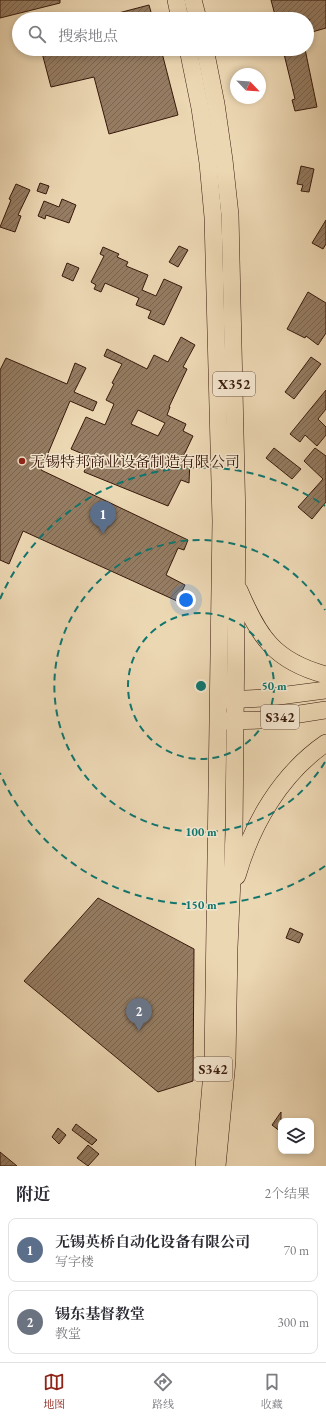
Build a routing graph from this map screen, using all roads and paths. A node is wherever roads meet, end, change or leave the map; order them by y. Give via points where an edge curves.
1 (176, 0) edge
2 (193, 0) edge
3 (179, 12) edge
4 (196, 12) edge
5 (189, 56) edge
6 (206, 56) edge
7 (236, 584) junction
8 (326, 675) edge
9 (326, 690) edge
10 (227, 700) junction
11 (326, 710) edge
12 (218, 721) junction
13 (235, 722) junction
14 (326, 743) edge
15 (231, 899) junction
16 (222, 943) junction
17 (221, 974) junction
18 (204, 1166) edge
19 (217, 1166) edge

1 - 3 main road
2 - 4 main road
5 - 10 main road, X352 via 208,163 213,217
6 - 7 main road, X352 via 216,104 230,215 237,521
7 - 8 main road via 248,613 268,644 296,664
7 - 10 main road, X352
9 - 10 main road, S342
10 - 12 main road, S342
10 - 13 main road, X352
11 - 13 main road, S342
12 - 13 main road
12 - 16 main road, S342
13 - 15 main road, S342
14 - 15 main road via 300,765 267,806 252,834
15 - 16 main road, S342
16 - 17 main road, S342
17 - 18 main road, S342
17 - 19 main road, S342 via 227,1061

